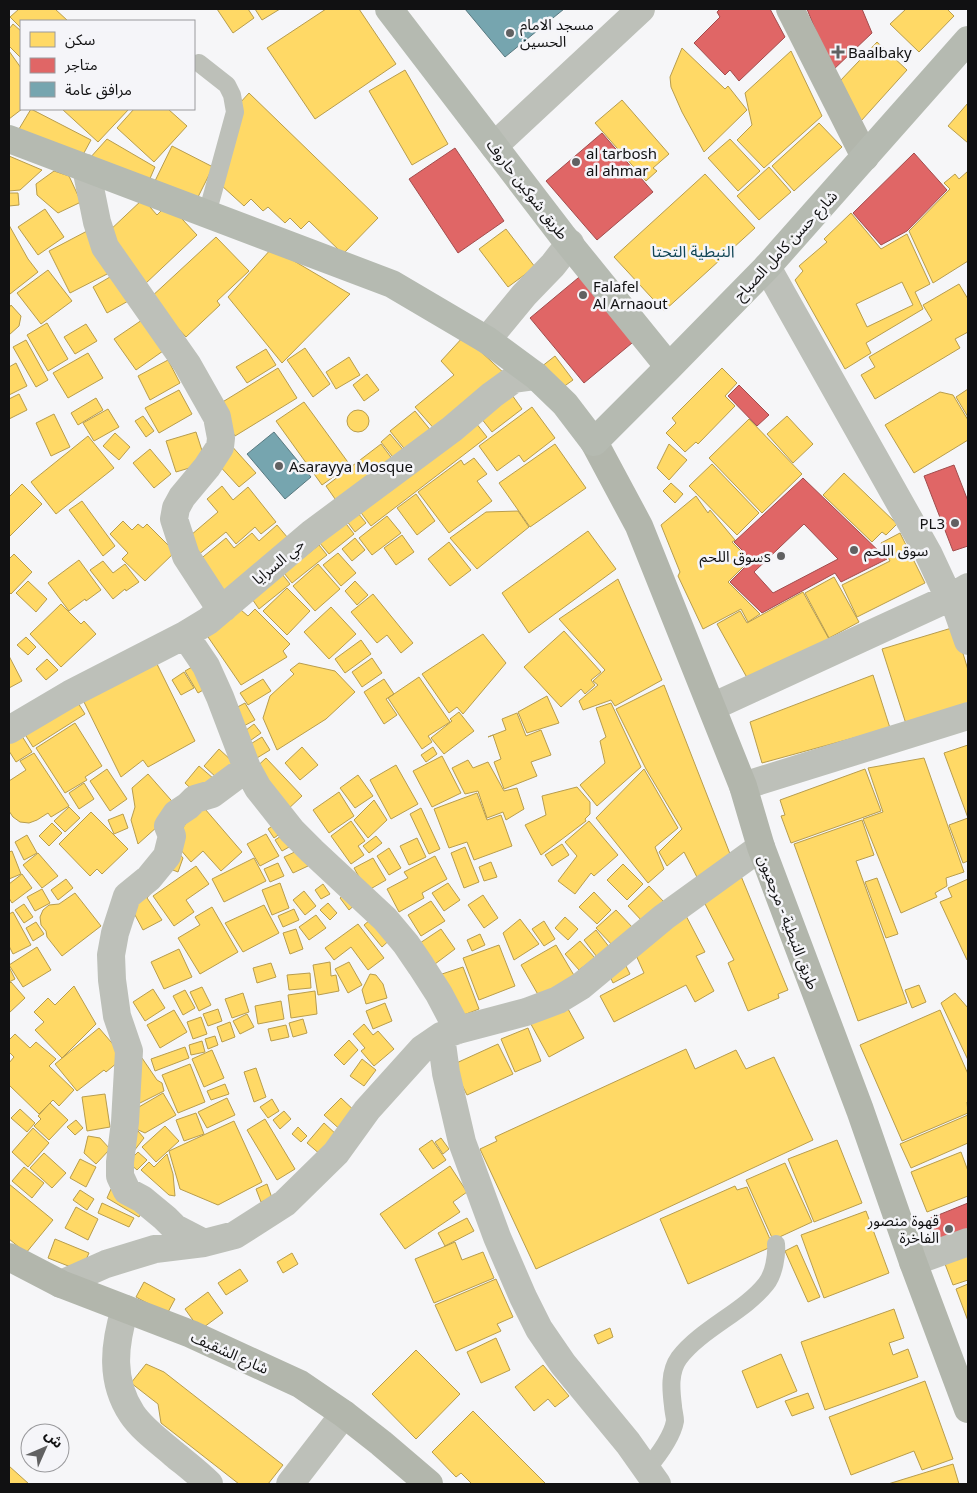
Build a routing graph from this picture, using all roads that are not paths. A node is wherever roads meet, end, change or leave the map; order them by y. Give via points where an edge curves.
1 (389, 9) edge
2 (641, 9) edge
3 (790, 9) edge
4 (968, 40) edge
5 (199, 63) dead end
6 (9, 139) edge
7 (494, 146) junction
8 (865, 157) junction
9 (86, 168) junction
10 (207, 214) junction
11 (570, 242) junction
12 (766, 267) junction
13 (487, 340) junction
14 (670, 367) junction
15 (536, 376) junction
16 (594, 442) junction
17 (959, 593) edge
18 (224, 608) junction
19 (185, 635) junction
20 (968, 641) edge
21 (712, 707) junction
22 (968, 716) edge
23 (9, 730) edge
24 (247, 768) junction
25 (743, 786) junction
26 (761, 847) junction
27 (450, 1033) junction
28 (968, 1242) edge
29 (204, 1243) junction
30 (776, 1244) dead end
31 (9, 1257) edge
32 (913, 1262) junction
33 (62, 1284) junction
34 (125, 1310) junction
35 (968, 1409) edge
36 (344, 1414) junction
37 (651, 1477) edge
38 (209, 1484) edge
39 (290, 1484) edge
40 (429, 1484) edge

1 - 7 main road, طريق شوكين حاروف
2 - 7 street
3 - 8 main road
4 - 8 main road, شارع حسن كامل الصباح
5 - 10 lane via 227,85 235,112
6 - 9 main road
7 - 11 main road, طريق شوكين حاروف
8 - 12 main road, شارع حسن كامل الصباح
9 - 10 main road
9 - 18 street via 105,247 187,364 217,417 220,447 182,497 174,519 186,556 214,599
10 - 13 main road via 392,284
11 - 13 street
11 - 14 main road, طريق شوكين حاروف
12 - 14 main road, شارع حسن كامل الصباح
12 - 17 street via 924,545
13 - 15 main road
14 - 16 main road, شارع حسن كامل الصباح
15 - 16 main road via 565,404
15 - 18 street, حي السرايا via 514,379 492,395 452,429 312,533
16 - 21 main road, طريق النبطية - مرجعيون via 639,526
17 - 20 street via 954,601
17 - 21 street
18 - 19 street, حي السرايا
19 - 23 street, حي السرايا via 70,694
19 - 24 street via 206,666
21 - 25 main road, طريق النبطية - مرجعيون
22 - 25 street
24 - 27 street via 258,788 292,831 386,919 406,944 439,994
24 - 29 street via 212,794 195,799 176,814 168,826 172,836 167,856 149,878 127,896 111,955 116,1016 129,1051 120,1176 126,1191 142,1199 175,1228
25 - 26 main road, طريق النبطية - مرجعيون
26 - 27 street via 558,1000
26 - 32 main road, طريق النبطية - مرجعيون via 860,1110
27 - 29 street via 422,1049 367,1110 336,1153 285,1203 235,1235
27 - 37 street via 446,1073 462,1142 523,1297 539,1329 563,1364 623,1436
28 - 32 street
29 - 33 street via 155,1249 106,1264
30 - 37 lane via 774,1266 767,1283 678,1359 672,1375 675,1421
31 - 33 main road, شارع الشقيف
32 - 35 main road, طريق النبطية - مرجعيون
33 - 34 main road, شارع الشقيف
34 - 36 main road, شارع الشقيف via 191,1334 300,1384
34 - 38 street via 115,1358 123,1397 132,1414
36 - 39 street
36 - 40 main road, شارع الشقيف

